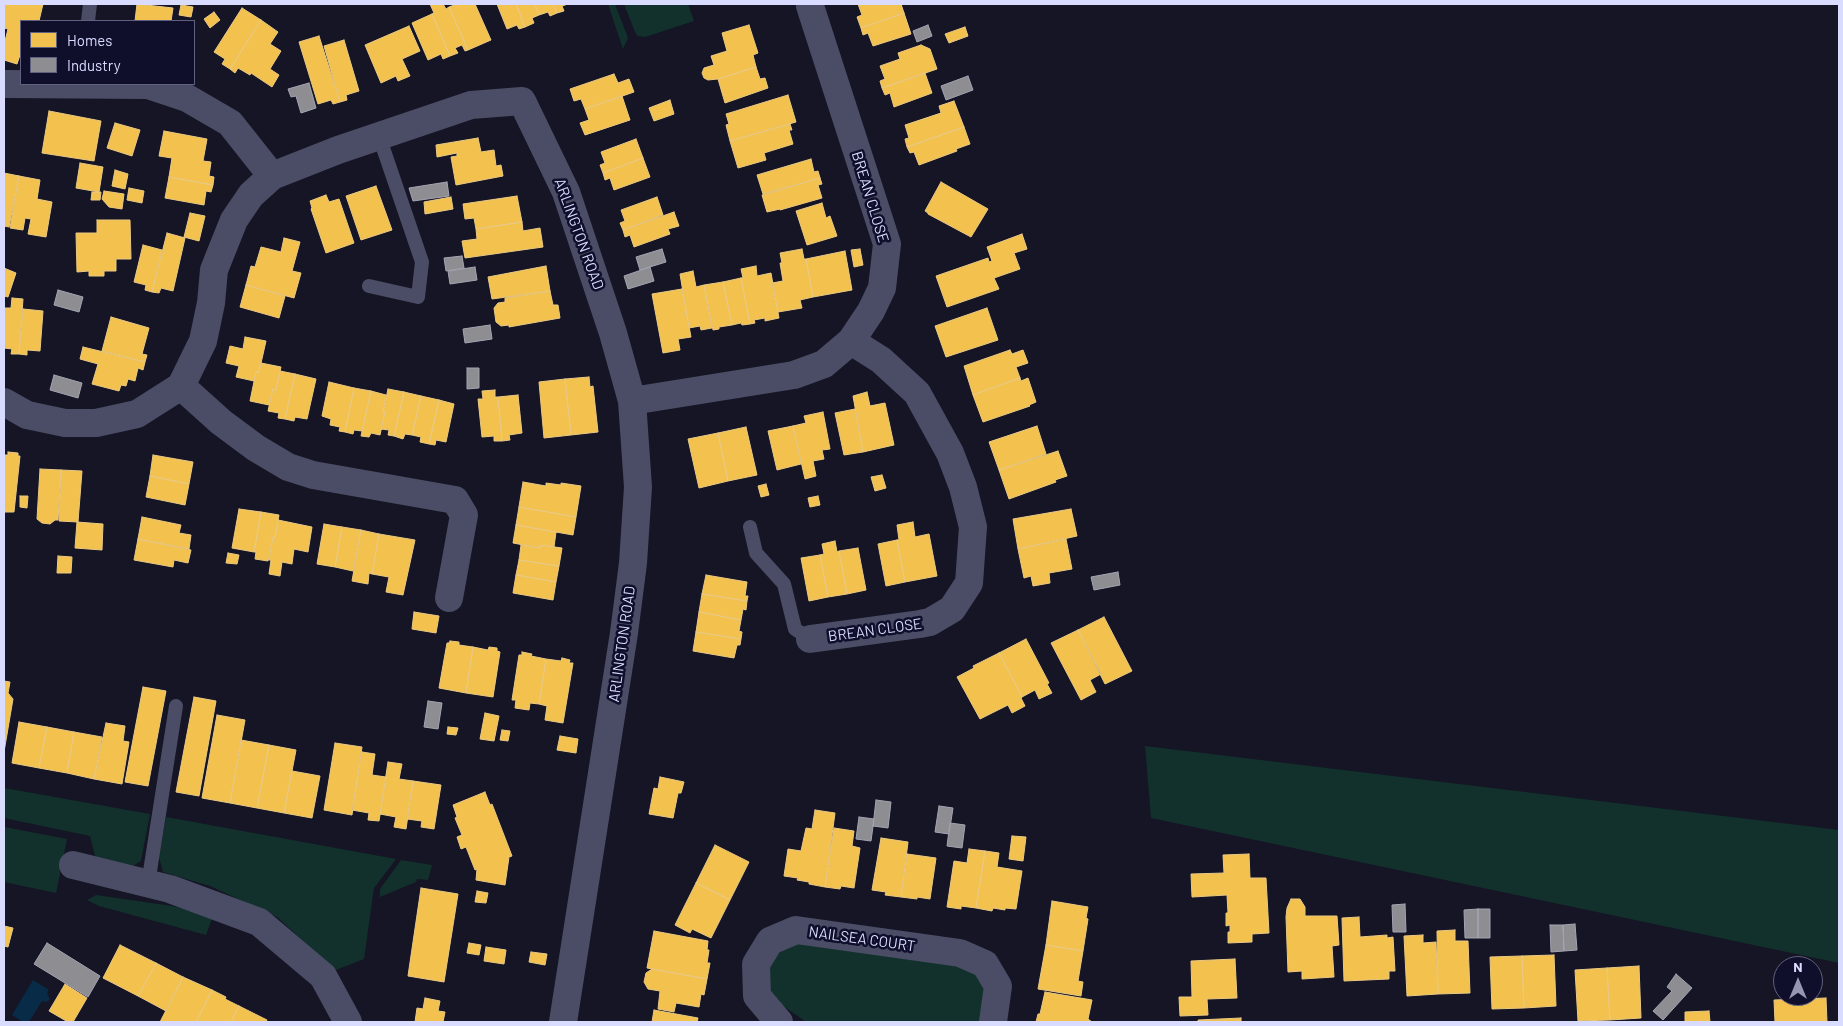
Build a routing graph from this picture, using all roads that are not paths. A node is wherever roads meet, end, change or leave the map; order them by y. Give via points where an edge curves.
1 (90, 4) edge
2 (810, 5) edge
3 (88, 20) edge
4 (4, 84) edge
5 (20, 84) edge
6 (148, 85) edge
7 (379, 136) junction
8 (272, 176) junction
9 (369, 286) dead end
10 (850, 341) junction
11 (181, 386) junction
12 (632, 401) junction
13 (4, 402) edge
14 (750, 527) dead end
15 (449, 598) dead end
16 (810, 639) joint
17 (176, 706) dead end
18 (73, 865) dead end
19 (148, 884) junction
20 (348, 1022) edge
21 (564, 1022) edge
22 (779, 1022) edge
23 (993, 1022) edge

1 - 3 lane
2 - 10 street, BREAN CLOSE via 887,244 882,288 871,312
4 - 5 street
6 - 8 street via 187,98 230,123
7 - 8 street, ARLINGTON ROAD
7 - 9 lane via 422,262 418,297
7 - 12 street, ARLINGTON ROAD via 470,104 522,100 566,192
8 - 11 street, ARLINGTON ROAD via 251,195 234,220 214,270 203,341
10 - 12 street via 824,364 794,375
10 - 16 street, BREAN CLOSE via 881,360 917,394 950,453 973,527 969,583 952,609 930,622
11 - 13 street via 137,414 96,423 65,423 27,415
11 - 15 street via 221,422 288,467 313,475 455,500 464,515
12 - 21 street, ARLINGTON ROAD via 638,487 633,563
14 - 16 lane via 756,553 784,584 796,629
17 - 19 lane
18 - 19 street
19 - 20 street via 259,922 323,976
22 - 23 street, NAILSEA COURT via 757,996 756,964 770,941 796,930 960,953 985,964 998,986

